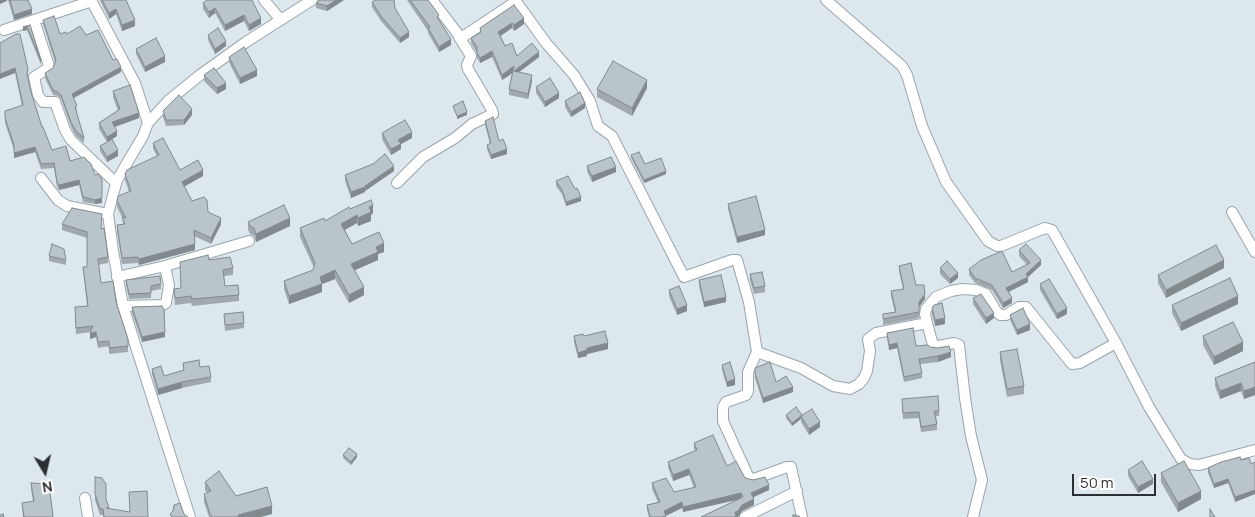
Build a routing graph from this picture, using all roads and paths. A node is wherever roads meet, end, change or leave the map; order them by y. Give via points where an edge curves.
1 (264, 0) edge
2 (312, 0) edge
3 (432, 0) edge
4 (826, 0) edge
5 (92, 1) edge
6 (515, 1) edge
7 (280, 19) junction
8 (34, 20) junction
9 (4, 30) dead end
10 (459, 37) junction
11 (148, 123) junction
12 (41, 178) dead end
13 (116, 182) junction
14 (397, 183) dead end
15 (1232, 212) dead end
16 (108, 214) junction
17 (249, 241) dead end
18 (1255, 252) edge
19 (165, 266) junction
20 (117, 277) junction
21 (123, 306) junction
22 (927, 323) junction
23 (1116, 343) junction
24 (757, 352) junction
25 (1255, 450) edge
26 (797, 491) junction
27 (85, 498) dead end
28 (88, 517) edge
29 (190, 517) edge
30 (745, 517) edge
31 (802, 517) edge
32 (973, 517) edge

1 - 7 street
2 - 7 street
3 - 10 street
4 - 23 street via 902,66 922,126 946,182 988,241 1001,246 1045,228 1052,230
5 - 8 street
5 - 11 street via 135,84
6 - 10 street
6 - 24 street via 574,75 590,102 598,126 612,136 684,277 737,260 749,302
7 - 11 street via 200,75 168,101
8 - 9 street
8 - 13 street via 48,66 47,70 34,77 38,95 43,102 55,102 71,140
10 - 14 street via 471,56 468,69 493,114 424,156
11 - 13 street
12 - 16 street via 58,200 67,206
13 - 16 street
15 - 18 street
16 - 20 street
17 - 19 street
19 - 20 street
19 - 21 street via 169,285 166,303
20 - 21 street
21 - 29 street
22 - 23 street via 926,309 936,298 962,289 976,290 986,294 1000,316 1026,307 1072,364 1080,363
22 - 24 street via 872,335 868,339 867,371 859,384 850,389 833,386 800,368
22 - 32 street via 933,345 960,345 971,436 982,480
23 - 25 street via 1181,459 1199,465
24 - 26 street via 748,372 748,391 746,395 726,402 723,421 749,478 789,467
26 - 30 street
26 - 31 street
27 - 28 street

